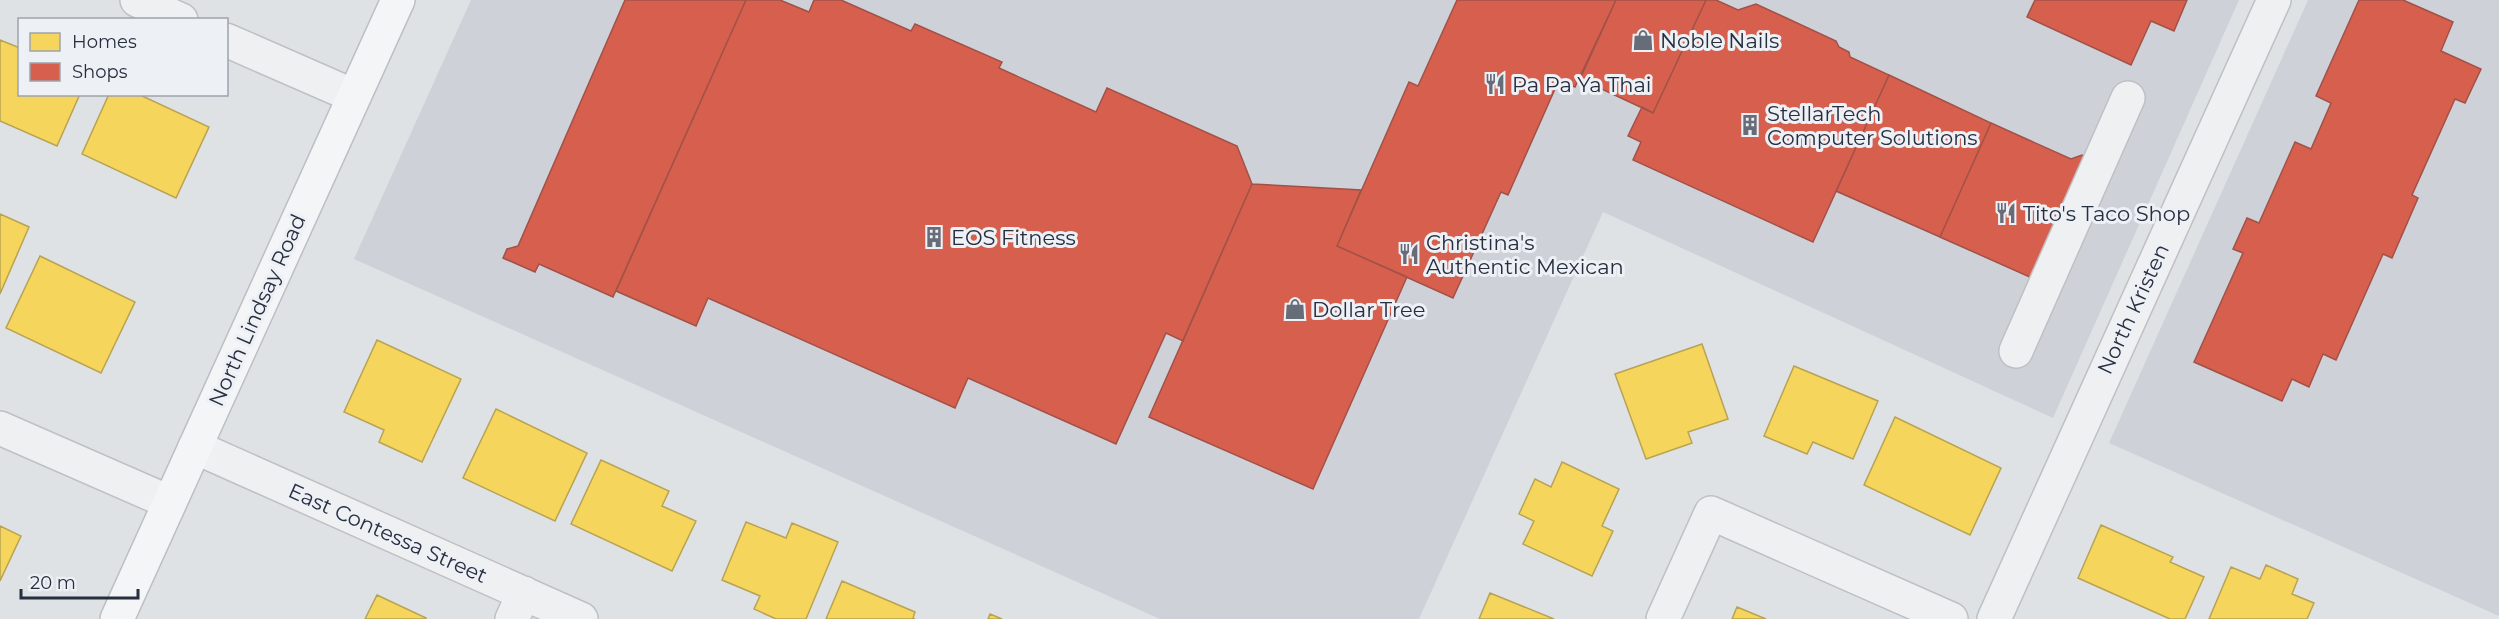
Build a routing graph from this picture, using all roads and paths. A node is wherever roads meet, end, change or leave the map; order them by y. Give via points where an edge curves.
1 (137, 0) edge
2 (398, 0) edge
3 (2274, 0) edge
4 (177, 18) edge
5 (228, 41) edge
6 (354, 96) junction
7 (2128, 98) dead end
8 (2016, 351) dead end
9 (0, 428) edge
10 (195, 447) junction
11 (169, 502) junction
12 (518, 606) edge
13 (117, 619) edge
14 (581, 619) edge
15 (1663, 619) edge
16 (1952, 619) edge
17 (1994, 619) edge

1 - 4 street
2 - 6 main road, North Lindsay Road
3 - 17 street, North Kristen
5 - 6 street
6 - 10 main road, North Lindsay Road
7 - 8 street
9 - 11 street
10 - 11 main road, North Lindsay Road
10 - 12 street, East Contessa Street
11 - 13 main road, North Lindsay Road
12 - 14 street, East Contessa Street
15 - 16 street via 1711,513

